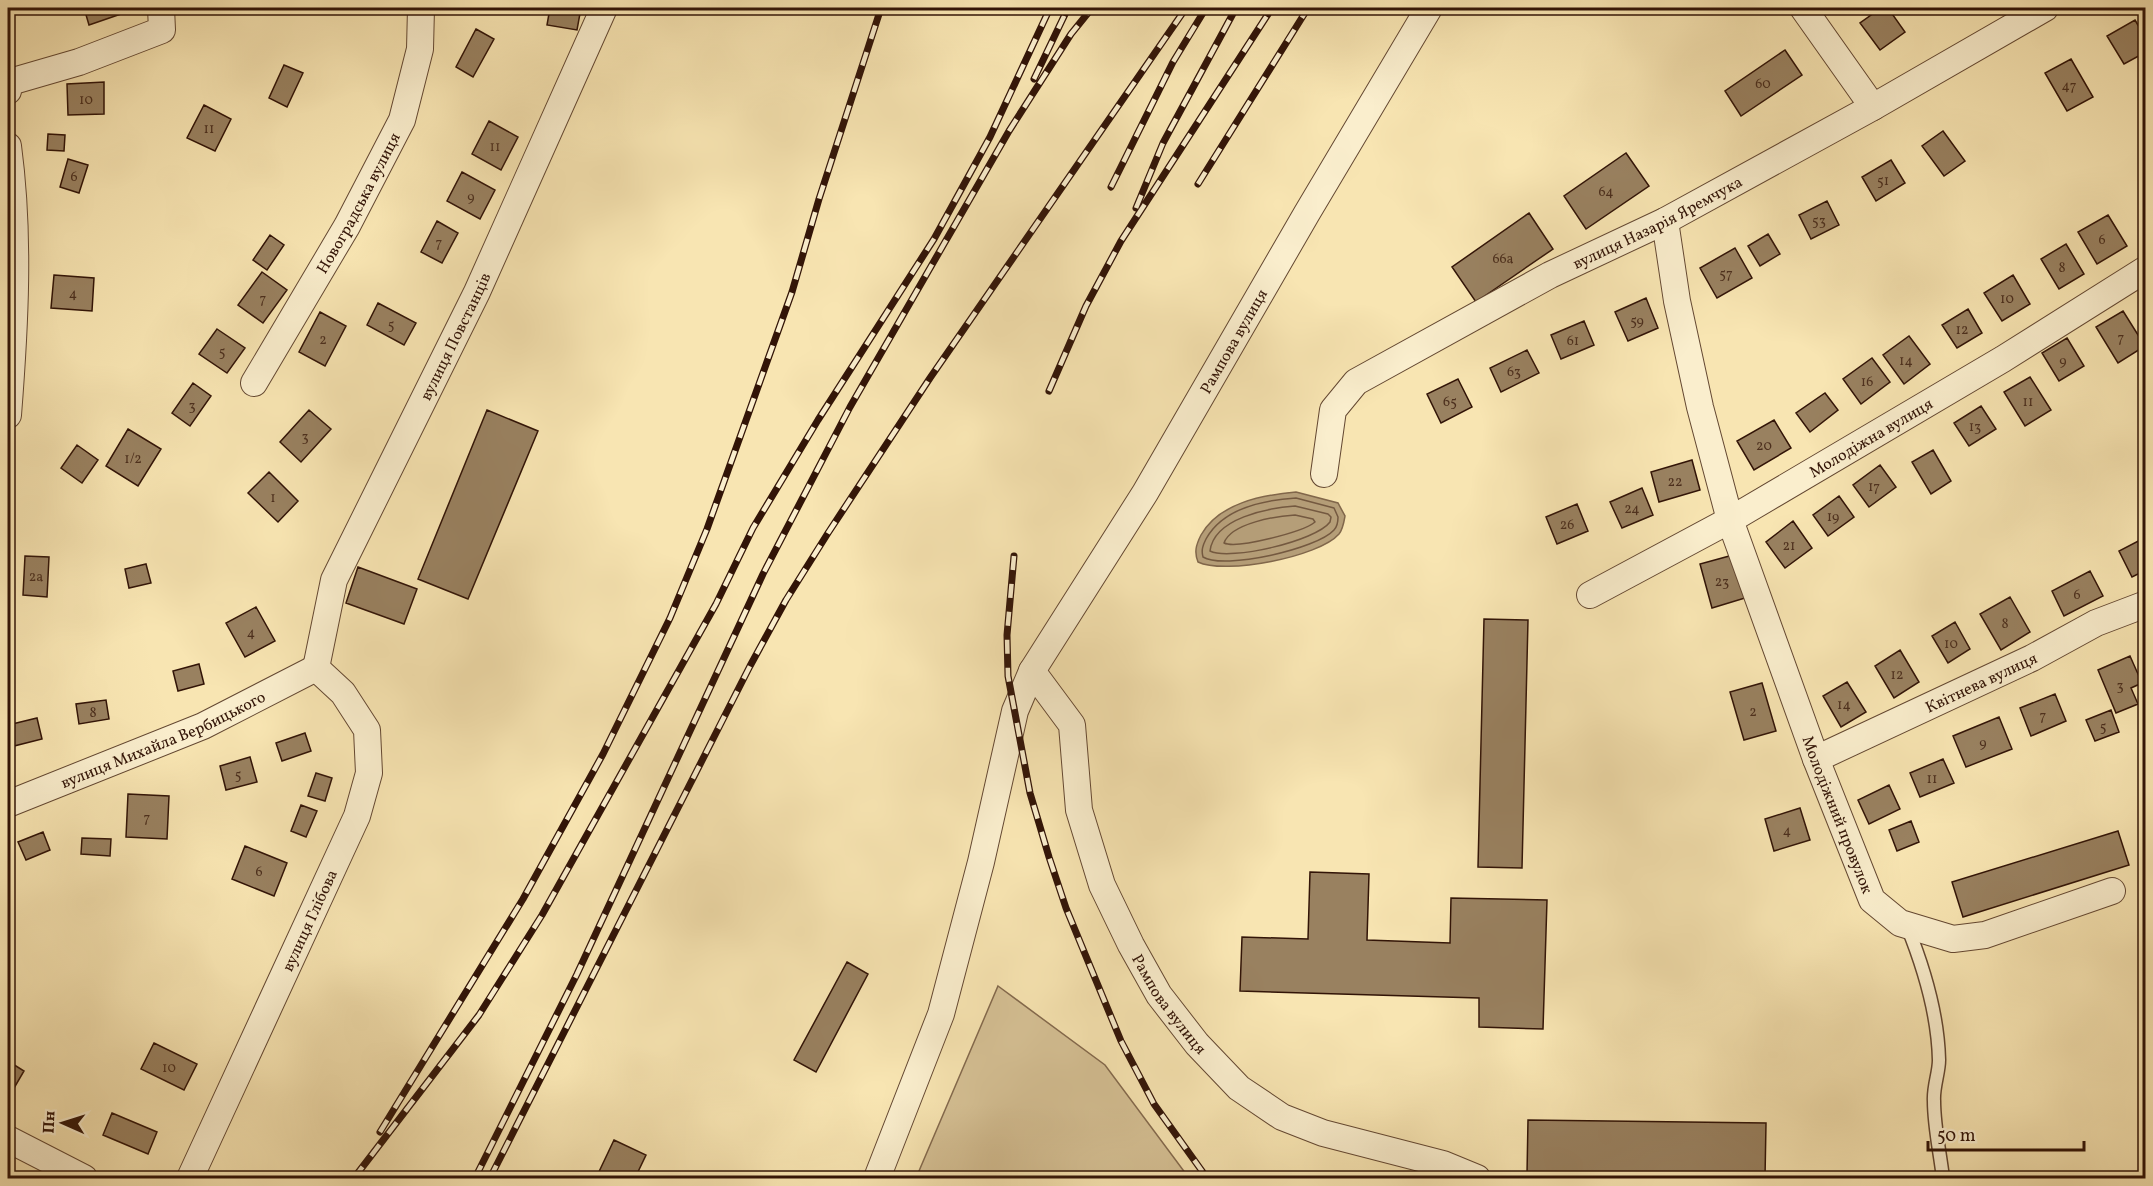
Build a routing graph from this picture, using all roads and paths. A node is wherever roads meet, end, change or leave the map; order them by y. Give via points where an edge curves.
1 (161, 8) edge
2 (422, 8) edge
3 (604, 8) edge
4 (1429, 8) edge
5 (1803, 8) edge
6 (2045, 8) edge
7 (8, 91) edge
8 (1873, 107) junction
9 (8, 146) edge
10 (10, 187) edge
11 (1665, 221) junction
12 (2145, 270) edge
13 (254, 383) dead end
14 (8, 415) edge
15 (1324, 474) dead end
16 (1730, 520) junction
17 (1590, 595) dead end
18 (2145, 604) edge
19 (316, 668) junction
20 (1032, 671) junction
21 (1816, 759) junction
22 (8, 804) edge
23 (2112, 891) dead end
24 (1906, 925) junction
25 (8, 1139) edge
26 (84, 1179) edge
27 (190, 1179) edge
28 (876, 1179) edge
29 (1477, 1179) edge
30 (1943, 1179) edge

1 - 7 street via 162,30 79,62 10,82
2 - 13 street, Новоградська вулиця via 420,49 402,120 347,226
3 - 19 street, вулиця Повстанців via 477,292 334,580
4 - 20 street, Рампова вулиця via 1145,493
5 - 8 street
6 - 8 street, вулиця Назарія Яремчука
8 - 11 street, вулиця Назарія Яремчука
9 - 10 street
10 - 14 street via 15,320
11 - 15 street, вулиця Назарія Яремчука via 1550,275 1356,382 1333,410
11 - 16 street, Молодіжний провулок via 1697,396
12 - 16 street, Молодіжна вулиця
16 - 17 street, Молодіжна вулиця
16 - 21 street, Молодіжний провулок
18 - 21 street, Квітнева вулиця via 2096,623 2031,658
19 - 22 street, вулиця Михайла Вербицького via 202,726
19 - 27 street, вулиця Глібова via 343,693 367,730 369,773 357,816
20 - 28 street, Рампова вулиця via 1015,711 941,1014
20 - 29 street, Рампова вулиця via 1072,725 1079,810 1102,885 1159,995 1197,1044 1239,1088 1282,1117 1323,1133 1443,1164
21 - 24 street, Молодіжний провулок via 1872,900
23 - 24 street, Молодіжний провулок via 1985,935 1953,939
24 - 30 lane via 1927,981 1935,1026 1939,1062 1933,1097
25 - 26 street

